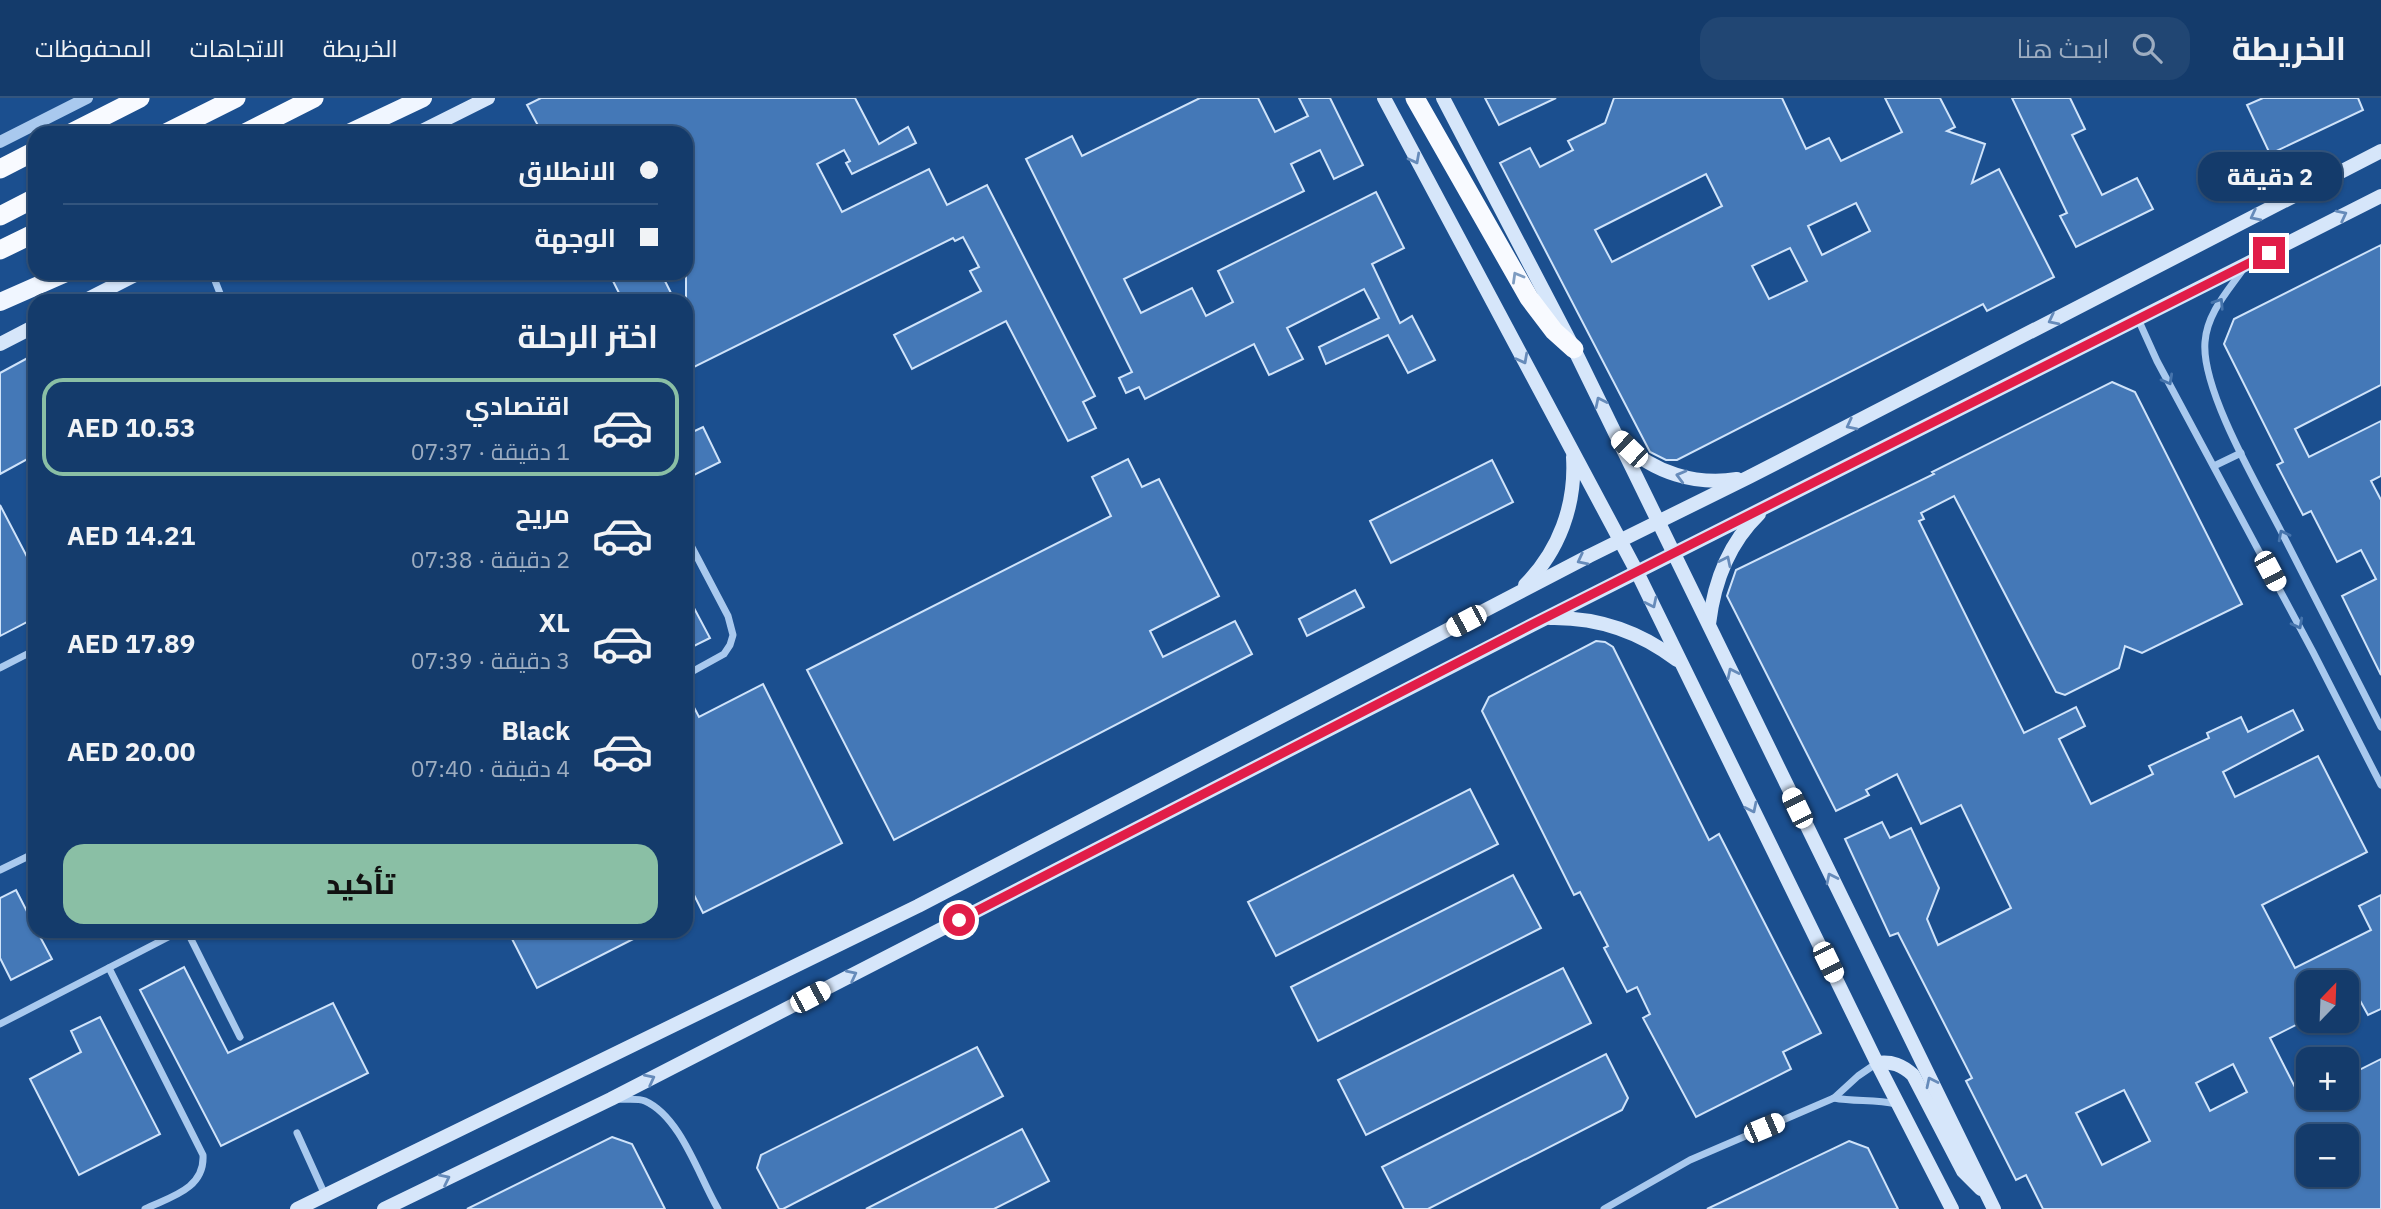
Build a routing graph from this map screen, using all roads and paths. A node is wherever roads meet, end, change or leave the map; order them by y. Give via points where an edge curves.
1 (87, 98) edge
2 (140, 98) edge
3 (236, 98) edge
4 (314, 98) edge
5 (488, 98) edge
6 (1384, 98) edge
7 (1415, 98) edge
8 (1443, 98) edge
9 (413, 101) edge
10 (32, 126) edge
11 (85, 126) edge
12 (180, 126) edge
13 (259, 126) edge
14 (363, 126) edge
15 (432, 126) edge
16 (28, 128) edge
17 (0, 142) edge
18 (2381, 151) edge
19 (28, 155) edge
20 (0, 169) edge
21 (2381, 196) edge
22 (28, 202) edge
23 (0, 216) edge
24 (28, 236) edge
25 (0, 250) edge
26 (2247, 264) junction
27 (50, 280) edge
28 (125, 280) edge
29 (98, 294) edge
30 (0, 302) edge
31 (2138, 319) junction
32 (28, 330) edge
33 (0, 344) edge
34 (1574, 349) junction
35 (1618, 438) junction
36 (1573, 452) junction
37 (2241, 453) junction
38 (2214, 466) junction
39 (1749, 477) junction
40 (1765, 507) junction
41 (1659, 522) junction
42 (1620, 541) junction
43 (693, 549) edge
44 (1674, 553) junction
45 (1637, 572) junction
46 (1514, 595) junction
47 (1545, 618) junction
48 (1709, 625) junction
49 (28, 654) edge
50 (1681, 663) junction
51 (0, 668) edge
52 (693, 670) edge
53 (2381, 727) edge
54 (2381, 785) edge
55 (28, 856) edge
56 (0, 870) edge
57 (167, 938) edge
58 (190, 938) edge
59 (109, 968) junction
60 (0, 1024) edge
61 (240, 1037) dead end
62 (1877, 1063) junction
63 (1834, 1098) junction
64 (611, 1099) junction
65 (1899, 1105) junction
66 (297, 1133) dead end
67 (1985, 1191) junction
68 (326, 1195) junction
69 (145, 1209) edge
70 (297, 1209) edge
71 (384, 1209) edge
72 (718, 1209) edge
73 (1604, 1209) edge
74 (1952, 1209) edge
75 (1994, 1209) edge

1 - 10 street
2 - 11 highway
3 - 12 highway
4 - 13 highway
5 - 15 main road
6 -> 36 main road
34 -> 7 highway via 1529,298
8 - 34 main road
9 - 14 main road
16 - 17 street
18 -> 39 main road
19 - 20 highway
26 -> 21 main road
22 - 23 highway
24 - 25 highway
26 - 31 main road
37 -> 26 street via 2208,375 2205,341 2215,309
27 - 30 main road
28 - 29 main road
31 -> 38 street
31 - 40 main road
32 - 33 main road
35 -> 34 main road
39 -> 35 main road via 1716,481 1684,477 1641,458
35 - 41 main road
36 - 42 main road
36 - 46 main road via 1573,488 1562,531 1539,570
37 - 38 street
53 -> 37 street
38 -> 54 street
39 - 41 main road
40 - 44 main road
48 -> 40 main road via 1725,560
41 - 42 main road
41 - 44 main road
42 - 45 main road
42 -> 46 main road
43 - 52 street via 728,616 733,635 724,654
44 - 45 main road
44 - 48 main road
45 - 47 main road
45 -> 50 main road
46 - 68 main road via 918,906
47 - 50 main road via 1607,623 1646,639
64 -> 47 main road
67 -> 48 main road
49 - 51 street
50 -> 62 main road
55 - 56 street
57 - 59 street
58 - 61 street
59 - 60 street
59 - 69 street via 204,1156 194,1185
62 - 63 street
62 - 65 main road
62 - 67 main road via 1900,1065 1913,1075 1963,1171
63 - 65 street
63 - 73 street via 1690,1160
71 -> 64 main road
64 - 72 street via 643,1100 666,1116
65 - 74 main road
66 - 68 street
67 - 75 main road
68 - 70 main road

